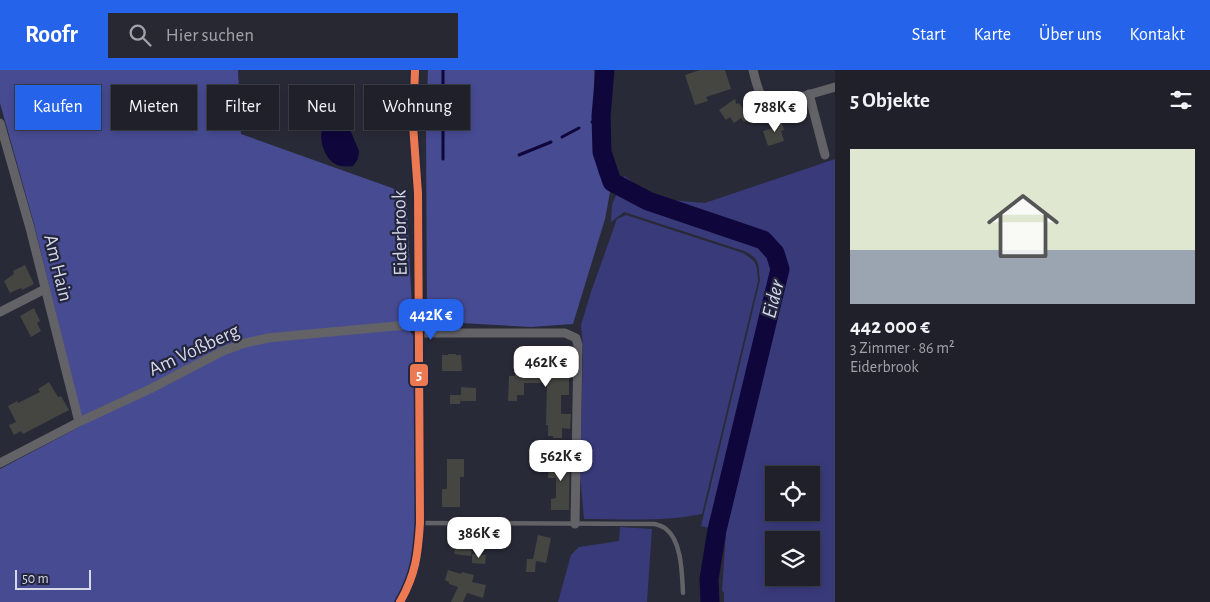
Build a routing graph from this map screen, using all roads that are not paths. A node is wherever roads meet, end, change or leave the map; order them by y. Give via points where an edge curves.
1 (415, 70) edge
2 (753, 70) edge
3 (835, 87) edge
4 (810, 94) junction
5 (0, 123) edge
6 (825, 155) dead end
7 (45, 290) junction
8 (0, 312) edge
9 (418, 328) junction
10 (79, 422) junction
11 (0, 463) edge
12 (420, 523) junction
13 (575, 524) junction
14 (683, 593) dead end
15 (400, 602) edge

1 - 9 street, Eiderbrook via 413,125 418,194
2 - 4 street via 760,94 768,104
3 - 4 street
4 - 6 street
5 - 7 street, Am Hain
7 - 8 street
7 - 10 street, Am Hain
9 - 10 street, Am Voßberg via 298,334 245,343
9 - 12 street, Eiderbrook
9 - 13 street, Am Voßberg via 565,333 576,338
10 - 11 street, Am Voßberg
12 - 13 lane
12 - 15 street, Eiderbrook via 418,560
13 - 14 lane via 655,524 666,528 678,549

